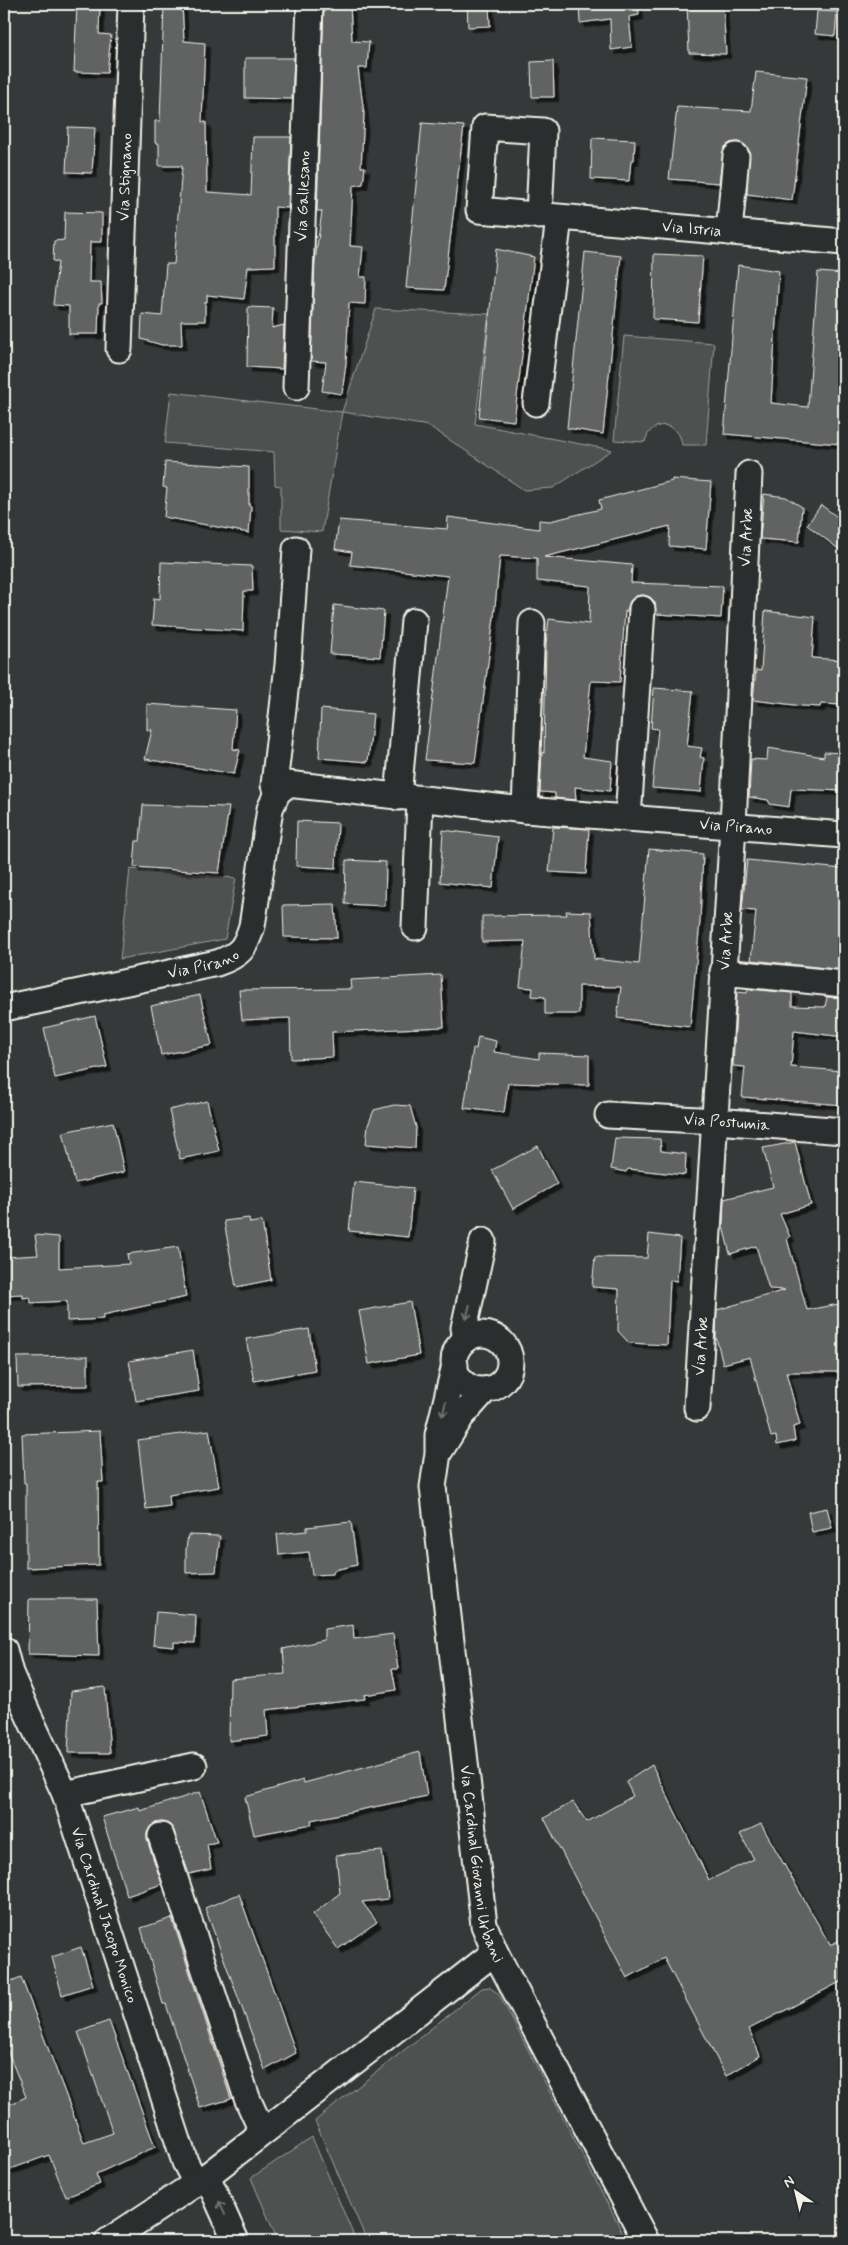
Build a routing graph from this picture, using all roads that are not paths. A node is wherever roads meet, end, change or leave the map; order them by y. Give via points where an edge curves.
1 (132, 4) edge
2 (310, 4) edge
3 (736, 156) dead end
4 (729, 232) junction
5 (844, 242) edge
6 (119, 349) dead end
7 (296, 387) dead end
8 (536, 403) dead end
9 (749, 474) dead end
10 (296, 549) dead end
11 (642, 609) dead end
12 (414, 621) dead end
13 (532, 623) dead end
14 (277, 793) junction
15 (409, 798) junction
16 (525, 810) junction
17 (628, 818) junction
18 (733, 826) junction
19 (844, 835) edge
20 (416, 928) dead end
21 (723, 972) junction
22 (844, 984) edge
23 (4, 1008) edge
24 (608, 1115) dead end
25 (716, 1121) junction
26 (844, 1131) edge
27 (483, 1241) dead end
28 (466, 1339) junction
29 (455, 1366) junction
30 (485, 1390) junction
31 (696, 1408) dead end
32 (438, 1453) junction
33 (4, 1650) edge
34 (194, 1766) dead end
35 (65, 1794) junction
36 (161, 1836) dead end
37 (495, 1952) junction
38 (262, 2131) junction
39 (201, 2179) junction
40 (108, 2241) edge
41 (236, 2241) edge
42 (646, 2241) edge

1 - 6 street, Via Stignano
2 - 7 street, Via Gallesano
3 - 4 street
4 - 5 street, Via Istria
4 - 8 street, Via Istria via 549,217
9 - 18 street, Via Arbe
10 - 14 street, Via Pirano via 288,664 274,785
11 - 17 street
12 - 15 street
13 - 16 street
14 - 15 street, Via Pirano via 287,784
14 - 23 street, Via Pirano via 270,809 252,926 239,953 217,963
15 - 16 street, Via Pirano
15 - 20 street
16 - 17 street, Via Pirano
17 - 18 street, Via Pirano
18 - 19 street, Via Pirano
18 - 21 street, Via Arbe
21 - 22 street
21 - 25 street, Via Arbe
24 - 25 street, Via Postumia
25 - 26 street, Via Postumia
25 - 31 street, Via Arbe
27 -> 28 street via 464,1328
28 - 29 street via 458,1349
28 - 30 street via 490,1335 505,1346 509,1355 510,1364 502,1382
29 - 30 street via 466,1385
29 -> 32 street, Via Cardinal Giovanni Urbani via 438,1434
30 - 32 street via 461,1417
32 - 37 street, Via Cardinal Giovanni Urbani via 433,1487 480,1896 484,1925
33 - 35 street, Via Cardinal Jacopo Monico via 10,1673
34 - 35 street
35 - 39 street, Via Cardinal Jacopo Monico via 185,2162
36 - 38 street via 247,2098
37 - 38 street
37 - 42 street, Via Cardinal Giovanni Urbani
38 - 39 street
39 - 40 street
41 -> 39 street, Via Cardinal Jacopo Monico

